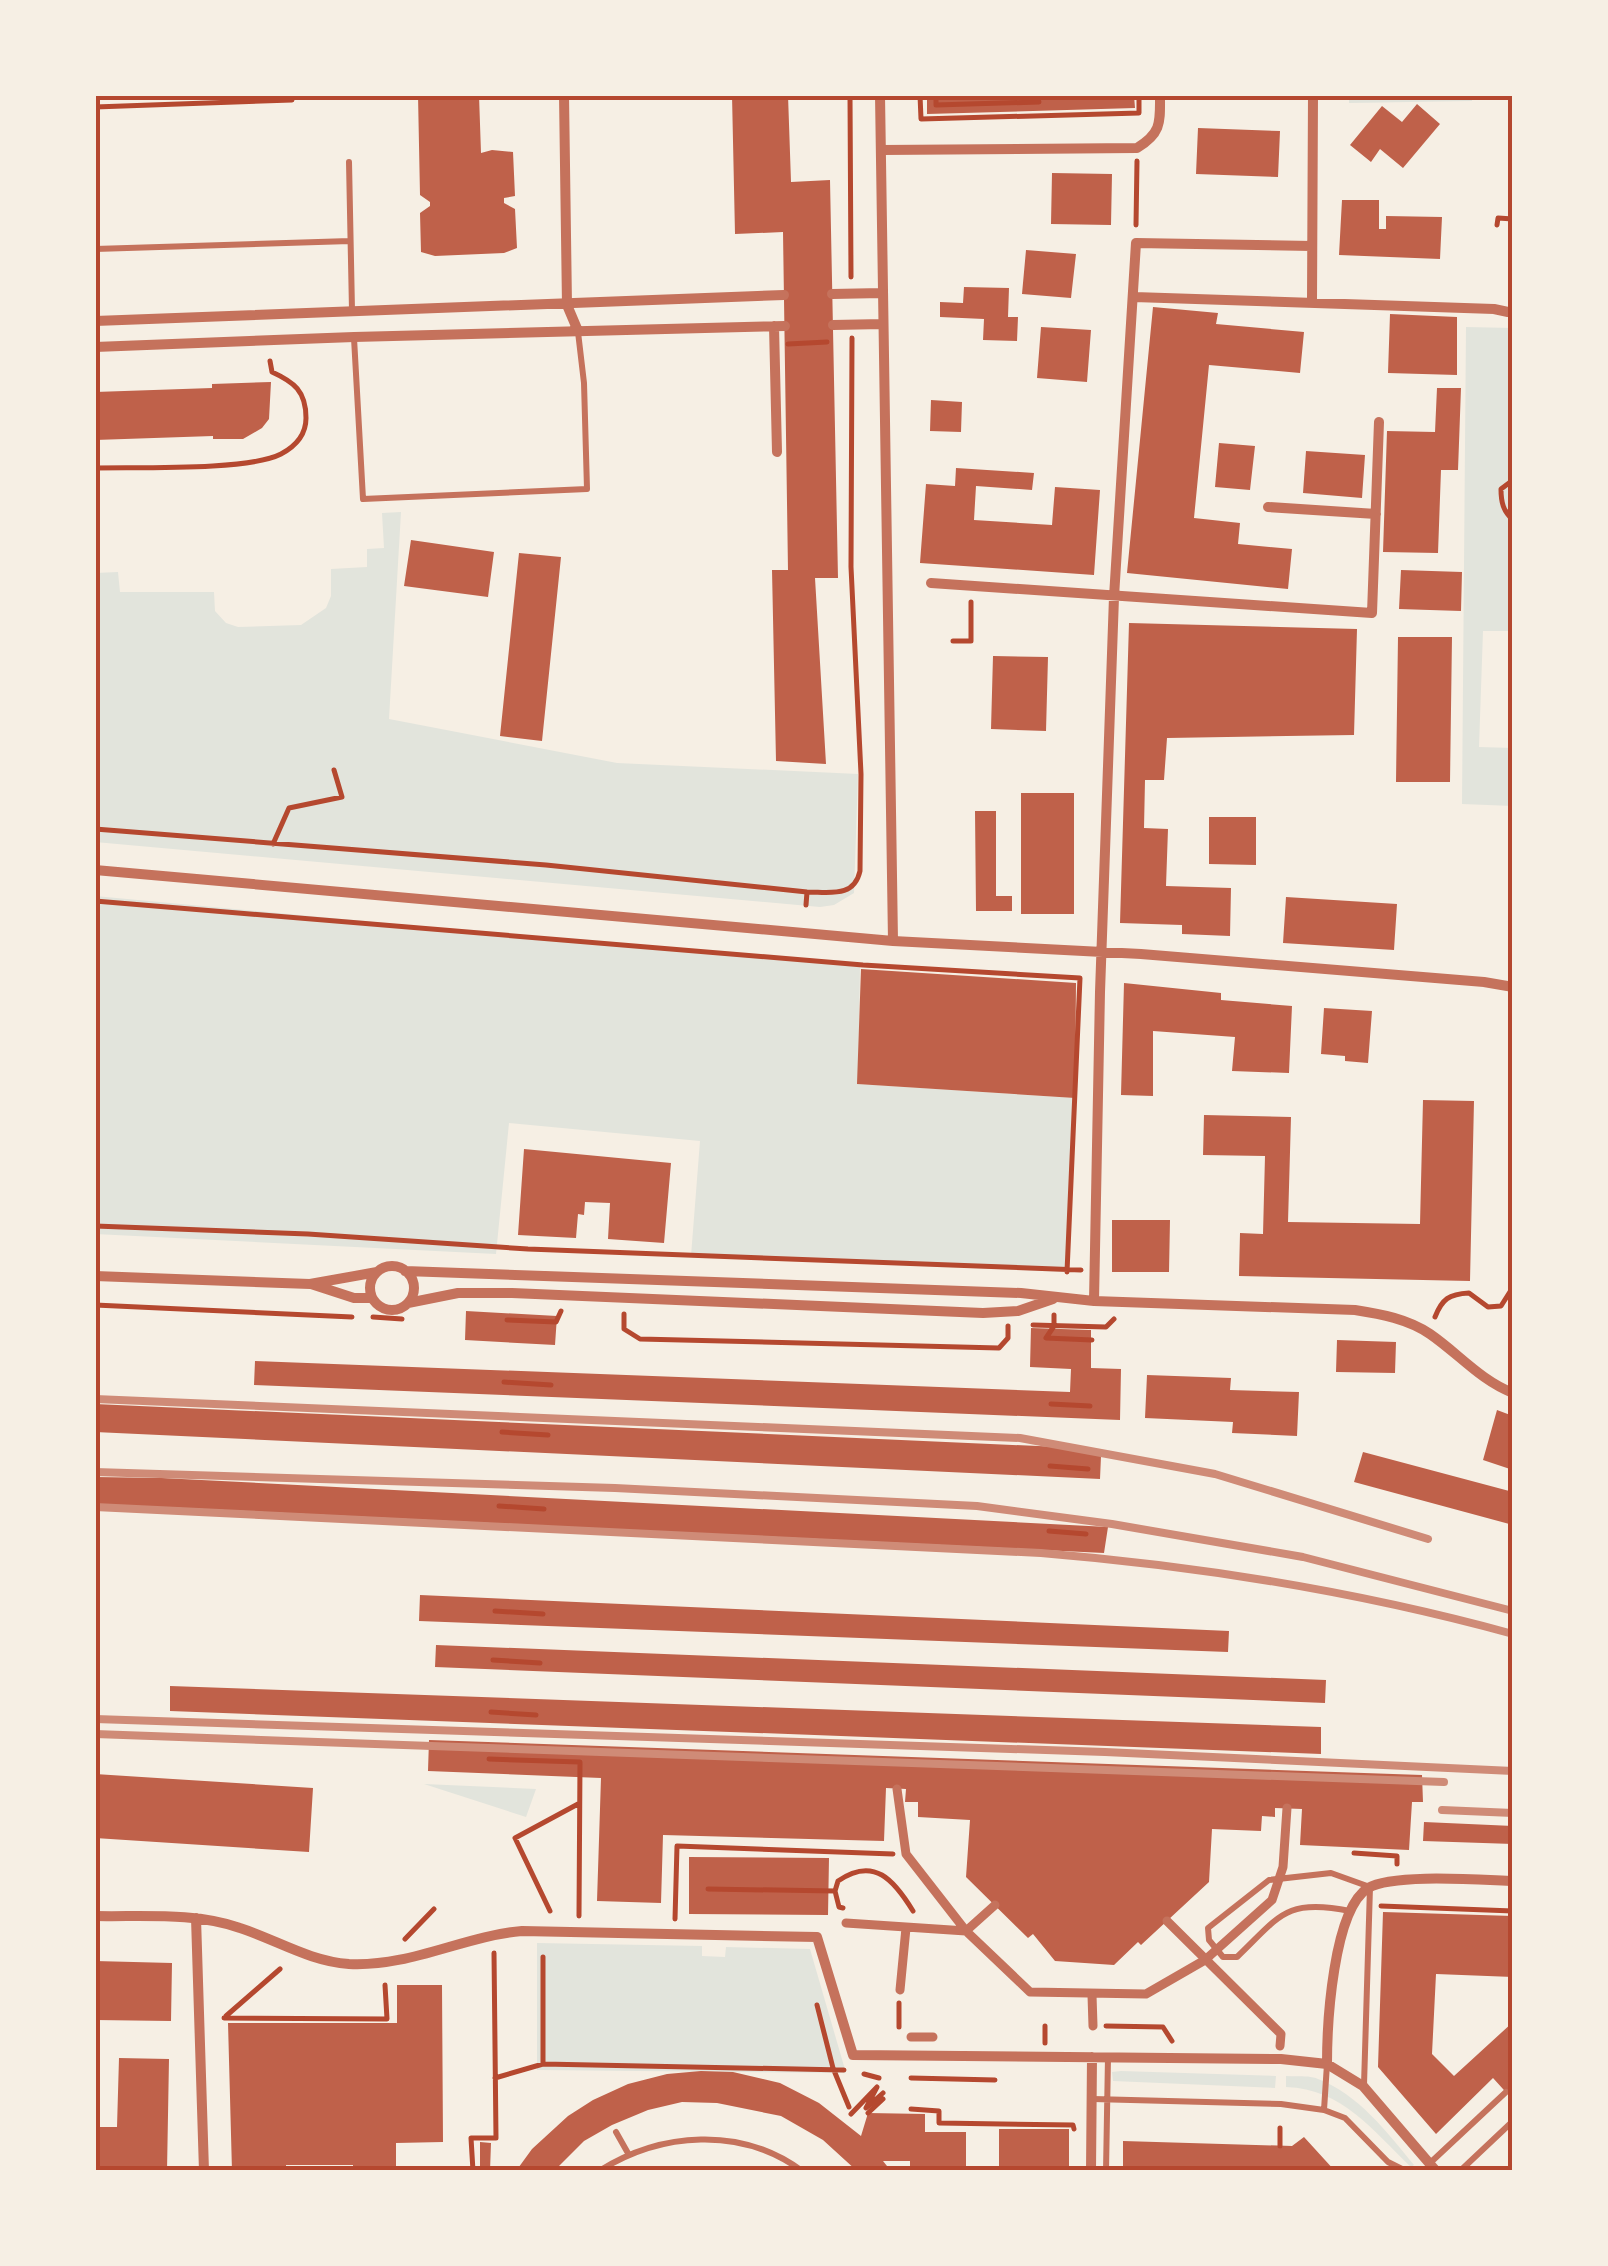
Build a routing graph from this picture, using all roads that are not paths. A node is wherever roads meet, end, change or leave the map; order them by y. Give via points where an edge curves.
1 (564, 95) edge
2 (880, 95) edge
3 (1160, 95) edge
4 (1313, 95) edge
5 (882, 150) junction
6 (349, 162) dead end
7 (350, 242) junction
8 (1312, 246) junction
9 (95, 249) edge
10 (882, 292) junction
11 (832, 294) dead end
12 (784, 296) dead end
13 (1134, 297) junction
14 (1312, 302) junction
15 (566, 305) junction
16 (352, 310) junction
17 (1508, 312) dead end
18 (95, 321) edge
19 (883, 324) junction
20 (833, 325) dead end
21 (578, 331) junction
22 (354, 337) junction
23 (95, 347) edge
24 (1379, 422) dead end
25 (777, 452) dead end
26 (1268, 507) dead end
27 (1376, 514) junction
28 (931, 583) dead end
29 (1114, 597) junction
30 (95, 870) edge
31 (893, 940) junction
32 (1101, 951) junction
33 (1513, 987) edge
34 (405, 1271) junction
35 (377, 1272) junction
36 (95, 1276) edge
37 (310, 1284) junction
38 (372, 1298) junction
39 (1054, 1299) junction
40 (1094, 1301) junction
41 (408, 1303) junction
42 (1513, 1393) edge
43 (897, 1789) dead end
44 (1286, 1808) dead end
45 (1279, 1879) junction
46 (1513, 1881) edge
47 (1370, 1887) junction
48 (994, 1905) dead end
49 (1350, 1911) junction
50 (95, 1916) edge
51 (196, 1918) junction
52 (1167, 1921) dead end
53 (846, 1923) dead end
54 (906, 1928) junction
55 (966, 1931) junction
56 (1216, 1950) junction
57 (1205, 1960) junction
58 (900, 1990) road end
59 (1092, 1995) junction
60 (1092, 2026) road end
61 (911, 2037) dead end
62 (933, 2037) dead end
63 (1280, 2046) dead end
64 (1092, 2057) junction
65 (1108, 2057) junction
66 (1327, 2064) junction
67 (1364, 2086) junction
68 (1506, 2092) dead end
69 (1092, 2099) junction
70 (1106, 2099) junction
71 (1118, 2099) junction
72 (1324, 2110) junction
73 (1105, 2118) junction
74 (1513, 2121) edge
75 (616, 2132) dead end
76 (629, 2154) junction
77 (1433, 2167) edge
78 (204, 2171) edge
79 (600, 2171) edge
80 (802, 2171) edge
81 (1092, 2171) edge
82 (1106, 2171) edge
83 (1406, 2171) edge
84 (1460, 2171) edge

1 - 15 street
2 - 5 street
3 - 5 street via 1153,138 1137,148
4 - 8 street
5 - 10 street
6 - 7 lane
7 - 9 lane
7 - 16 lane
8 - 13 street via 1136,243
8 - 14 street
10 - 11 street
10 - 19 street
12 - 15 street
13 - 14 street
13 - 29 street
14 - 17 street
15 - 16 street
15 - 21 street
16 - 18 street
16 - 22 street
19 - 20 street
19 - 31 street
21 - 22 street
21 - 22 lane via 587,489 363,498
21 - 25 street via 779,326
22 - 23 street
24 - 27 street
26 - 27 street
27 - 29 street via 1372,613
28 - 29 street
29 - 32 street
30 - 31 street
31 - 32 street
32 - 33 street
32 - 40 street
34 - 35 street via 391,1266
34 - 39 street
34 - 41 street via 414,1290
35 - 37 street
35 - 38 street
36 - 37 street
37 - 38 street
38 - 41 street via 388,1310
39 - 40 street
39 - 41 street via 983,1314 512,1293 458,1293
40 - 42 street via 1388,1315 1427,1332 1488,1382
43 - 55 street via 906,1854
44 - 45 street
45 - 47 lane via 1332,1872
45 - 56 street via 1272,1900
45 - 56 lane via 1208,1928
46 - 47 street via 1398,1880
47 - 49 street
47 - 67 lane
48 - 55 street
49 - 56 lane via 1286,1910 1236,1958
49 - 66 street
50 - 51 street
51 - 64 street via 346,1964 388,1963 522,1930 817,1937 853,2055
51 - 78 street
52 - 57 street
53 - 54 street
54 - 55 street
54 - 58 street
55 - 59 street via 1030,1992
56 - 57 street
57 - 59 street via 1146,1994
57 - 63 street via 1281,2034
59 - 60 street
61 - 62 street
64 - 65 street
64 - 69 street
65 - 66 street
65 - 70 lane
66 - 67 street
66 - 72 lane
67 - 77 street
68 - 77 lane
69 - 70 lane
69 - 81 street
70 - 71 lane
70 - 73 lane
71 - 72 lane
71 - 73 lane
72 - 83 lane via 1344,2118
73 - 82 lane
74 - 84 lane
75 - 76 lane
76 - 79 lane
76 - 80 lane via 695,2138 731,2141

